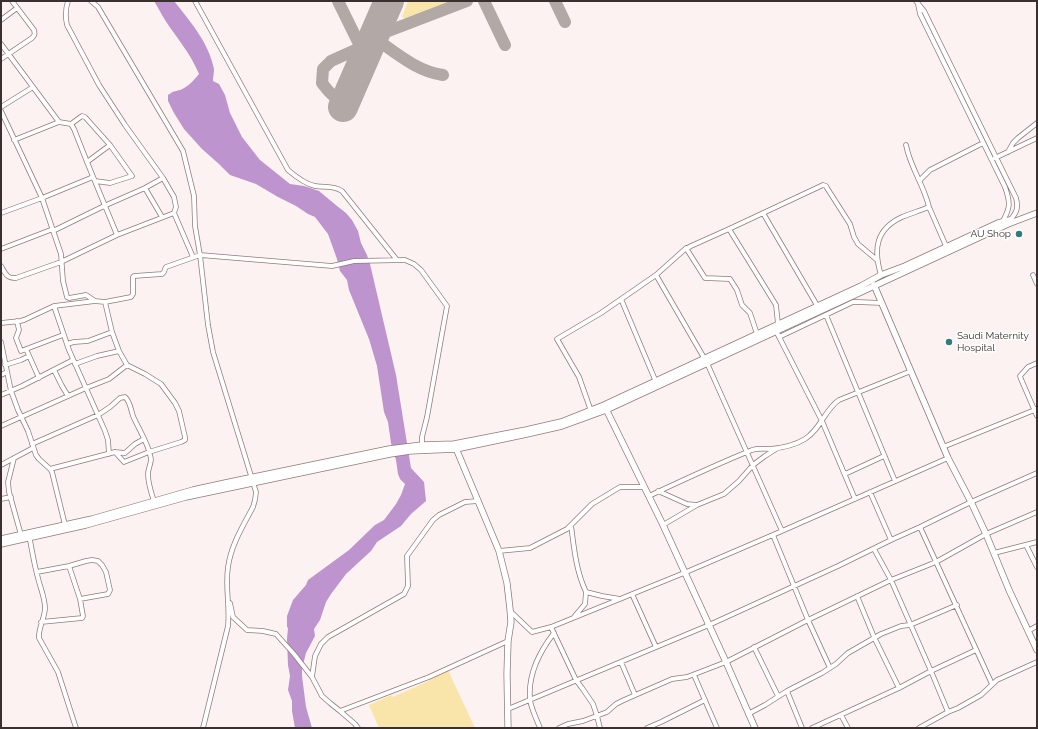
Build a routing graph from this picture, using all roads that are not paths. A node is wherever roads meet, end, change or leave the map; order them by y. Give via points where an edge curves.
1 (12, 1) edge
2 (68, 1) edge
3 (92, 1) edge
4 (195, 1) edge
5 (923, 1) edge
6 (917, 2) edge
7 (17, 8) junction
8 (1, 20) edge
9 (1, 44) edge
10 (8, 54) junction
11 (1, 59) edge
12 (33, 87) junction
13 (1, 107) edge
14 (1, 111) edge
15 (59, 122) junction
16 (1037, 123) edge
17 (71, 124) junction
18 (1037, 138) edge
19 (14, 140) junction
20 (983, 143) junction
21 (110, 145) junction
22 (906, 146) dead end
23 (1008, 152) junction
24 (997, 158) junction
25 (992, 160) junction
26 (86, 162) junction
27 (163, 178) junction
28 (94, 179) junction
29 (920, 180) junction
30 (145, 188) junction
31 (42, 198) junction
32 (104, 206) junction
33 (929, 207) junction
34 (1, 213) edge
35 (174, 213) junction
36 (763, 213) junction
37 (1037, 213) edge
38 (162, 217) junction
39 (1005, 223) junction
40 (729, 229) junction
41 (53, 230) junction
42 (981, 233) junction
43 (117, 235) junction
44 (946, 246) junction
45 (686, 248) junction
46 (1, 249) edge
47 (200, 255) junction
48 (193, 257) junction
49 (397, 260) junction
50 (877, 260) junction
51 (61, 262) junction
52 (1, 266) edge
53 (906, 268) junction
54 (656, 275) junction
55 (881, 275) junction
56 (1033, 276) dead end
57 (1037, 284) edge
58 (874, 285) junction
59 (621, 299) junction
60 (95, 301) junction
61 (105, 302) junction
62 (882, 303) junction
63 (832, 305) junction
64 (54, 306) junction
65 (818, 308) junction
66 (836, 311) junction
67 (826, 315) junction
68 (801, 319) junction
69 (16, 322) junction
70 (1, 323) edge
71 (804, 325) junction
72 (776, 327) junction
73 (112, 332) junction
74 (757, 334) junction
75 (64, 335) junction
76 (779, 338) junction
77 (1, 342) edge
78 (66, 344) junction
79 (26, 350) junction
80 (120, 351) junction
81 (2, 352) edge
82 (28, 356) junction
83 (706, 361) junction
84 (74, 362) junction
85 (1037, 363) edge
86 (6, 365) junction
87 (127, 365) junction
88 (54, 370) junction
89 (911, 371) junction
90 (7, 372) junction
91 (1, 375) edge
92 (39, 378) junction
93 (656, 382) junction
94 (86, 388) junction
95 (11, 391) junction
96 (858, 392) junction
97 (1, 394) edge
98 (68, 396) junction
99 (605, 408) junction
100 (1036, 410) edge
101 (591, 411) junction
102 (98, 415) junction
103 (1037, 416) edge
104 (21, 417) junction
105 (822, 421) junction
106 (1, 426) edge
107 (144, 439) junction
108 (422, 445) junction
109 (32, 446) junction
110 (455, 446) junction
111 (943, 447) junction
112 (410, 448) junction
113 (778, 448) junction
114 (115, 452) junction
115 (149, 452) junction
116 (747, 453) junction
117 (109, 454) junction
118 (884, 456) junction
119 (14, 458) junction
120 (948, 458) junction
121 (1, 465) edge
122 (753, 465) junction
123 (50, 469) junction
124 (1037, 473) edge
125 (845, 474) junction
126 (253, 481) junction
127 (895, 481) junction
128 (644, 486) junction
129 (658, 491) junction
130 (870, 492) junction
131 (649, 496) junction
132 (11, 497) junction
133 (1, 499) edge
134 (855, 499) junction
135 (154, 501) junction
136 (478, 501) junction
137 (971, 502) junction
138 (697, 505) junction
139 (1037, 512) edge
140 (65, 525) junction
141 (571, 525) junction
142 (663, 525) junction
143 (920, 527) junction
144 (782, 531) junction
145 (21, 534) junction
146 (986, 534) junction
147 (29, 535) junction
148 (773, 535) junction
149 (1, 539) edge
150 (890, 540) junction
151 (1037, 542) edge
152 (1, 544) edge
153 (1026, 545) junction
154 (874, 549) junction
155 (498, 551) junction
156 (994, 552) junction
157 (936, 562) junction
158 (69, 566) junction
159 (1037, 567) edge
160 (36, 572) junction
161 (684, 573) junction
162 (891, 580) junction
163 (794, 586) junction
164 (226, 589) junction
165 (586, 592) junction
166 (632, 594) junction
167 (857, 596) junction
168 (80, 599) junction
169 (620, 599) junction
170 (957, 605) junction
171 (510, 611) junction
172 (572, 619) junction
173 (808, 620) junction
174 (41, 622) junction
175 (709, 625) junction
176 (910, 625) junction
177 (1037, 626) edge
178 (551, 627) junction
179 (1028, 631) junction
180 (554, 633) junction
181 (874, 637) junction
182 (508, 641) junction
183 (656, 647) junction
184 (754, 647) junction
185 (976, 650) junction
186 (1037, 650) edge
187 (621, 662) junction
188 (726, 662) junction
189 (1037, 662) edge
190 (830, 668) junction
191 (931, 671) junction
192 (694, 675) junction
193 (312, 677) junction
194 (576, 680) junction
195 (992, 684) junction
196 (898, 688) junction
197 (787, 691) junction
198 (635, 695) junction
199 (778, 696) junction
200 (530, 700) junction
201 (705, 700) junction
202 (508, 709) junction
203 (340, 711) junction
204 (948, 712) junction
205 (748, 714) junction
206 (841, 715) junction
207 (597, 716) junction
208 (752, 727) edge
209 (76, 728) edge
210 (203, 728) edge
211 (358, 728) edge
212 (508, 728) edge
213 (540, 728) edge
214 (559, 728) edge
215 (600, 728) edge
216 (647, 728) edge
217 (717, 728) edge
218 (802, 728) edge
219 (812, 728) edge
220 (848, 728) edge
221 (919, 728) edge

1 - 7 street
2 - 27 street via 65,18 99,85
3 - 47 street via 98,7 183,151 194,196 195,226
4 - 49 street via 288,170 314,186 335,187 342,191
5 - 6 street
6 - 20 street via 920,14
6 - 24 street via 924,11
7 - 8 street
7 - 10 street via 34,30 35,36
9 - 10 street
10 - 11 street
10 - 12 street
12 - 13 street
12 - 15 street
14 - 19 street
15 - 17 street
15 - 19 street
16 - 23 street via 1012,143
17 - 21 street via 83,116
17 - 26 street
18 - 23 street
19 - 31 street
20 - 25 street
20 - 29 street via 930,170
21 - 26 street
21 - 28 street via 132,176 110,183
22 - 29 street via 909,160
23 - 24 street
24 - 25 street
24 - 39 street via 1016,198 1018,209
25 - 39 street via 1009,201
26 - 28 street
27 - 30 street
27 - 35 street via 174,197
28 - 31 street
28 - 32 street
29 - 33 street
30 - 32 street
30 - 38 street
31 - 34 street
31 - 41 street
32 - 41 street
32 - 43 street
33 - 44 street
33 - 50 street via 899,219 887,227 878,242
35 - 38 street
35 - 48 street
36 - 40 street
36 - 50 street via 823,185 826,186 850,224 858,244
36 - 65 street
37 - 39 street
38 - 43 street
39 - 42 street
40 - 45 street
40 - 72 street via 776,305
41 - 46 street
41 - 51 street
42 - 44 street
42 - 53 street
43 - 51 street
44 - 53 street
45 - 54 street
45 - 74 street via 703,277 730,279 742,305 750,314
47 - 48 street
47 - 49 street via 332,266 354,261
47 - 126 street via 213,352
48 - 61 street via 166,267 162,274 134,276 132,296
49 - 108 street via 414,264 421,270 447,306
50 - 55 street
51 - 52 street via 13,279 7,276
51 - 60 street via 67,297 86,295
53 - 55 street
53 - 58 street
54 - 59 street
54 - 83 street
55 - 65 street
56 - 57 street
58 - 62 street
58 - 63 street
59 - 93 street
59 - 101 street via 557,339 579,377
60 - 61 street
60 - 64 street
61 - 73 street
62 - 66 street via 857,302
62 - 89 street
63 - 65 street
63 - 66 street
64 - 69 street
64 - 75 street
65 - 68 street
65 - 72 street
66 - 67 street
67 - 71 street
67 - 96 street
68 - 71 street
68 - 72 street
69 - 70 street
69 - 79 street via 19,330 17,340 21,351
71 - 76 street
72 - 74 street
72 - 76 street
72 - 83 street
73 - 78 street
73 - 80 street
74 - 83 street
75 - 78 street
75 - 79 street
76 - 105 street
77 - 81 street
78 - 84 street
79 - 82 street
80 - 84 street
80 - 87 street
81 - 86 street
82 - 86 street
82 - 92 street
83 - 93 street
83 - 99 street
83 - 116 street
84 - 88 street
84 - 94 street
85 - 100 street via 1028,367 1020,376
86 - 90 street
87 - 94 street via 109,379
87 - 115 street via 161,384 179,411 185,440
88 - 92 street
88 - 98 street
89 - 96 street
89 - 111 street
90 - 91 street
90 - 95 street
92 - 95 street
93 - 99 street
94 - 98 street
94 - 102 street
95 - 97 street
95 - 104 street
96 - 105 street via 836,402
96 - 118 street
98 - 104 street
99 - 101 street
99 - 110 street via 562,426
99 - 128 street
100 - 103 street
100 - 111 street
101 - 110 street via 561,422
102 - 107 street via 125,397
102 - 109 street
102 - 117 street via 106,435
104 - 106 street
104 - 109 street
105 - 113 street via 806,438
105 - 125 street
107 - 114 street via 125,453
107 - 115 street
108 - 110 street
108 - 112 street
109 - 119 street
109 - 123 street via 39,459
110 - 112 street
110 - 136 street
111 - 120 street
112 - 126 street
113 - 116 street via 757,449
113 - 122 street
114 - 115 street via 124,462
114 - 117 street
115 - 135 street via 149,484
116 - 122 street
116 - 129 street
117 - 123 street
118 - 125 street
118 - 127 street
119 - 121 street
119 - 132 street via 8,482
120 - 127 street
120 - 137 street
122 - 138 street via 724,494
122 - 144 street
123 - 140 street
124 - 137 street
125 - 134 street
126 - 135 street via 199,489
126 - 147 street via 86,525
126 - 164 street via 255,500 232,549
127 - 130 street
128 - 131 street
128 - 141 street via 620,487 592,504
129 - 131 street
129 - 138 street via 687,504
130 - 134 street
130 - 150 street
131 - 142 street
132 - 133 street
132 - 145 street
134 - 144 street
135 - 140 street
136 - 155 street
136 - 193 street via 465,502 433,520 407,556 408,586 404,594 328,637 315,656
137 - 143 street
137 - 146 street
138 - 142 street
139 - 146 street
140 - 147 street
141 - 155 street via 530,548
141 - 165 street via 574,549
142 - 161 street
143 - 150 street
143 - 157 street
144 - 148 street
145 - 147 street
145 - 149 street
146 - 156 street
146 - 157 street
147 - 152 street
147 - 160 street
148 - 161 street
148 - 163 street
150 - 154 street
151 - 153 street
153 - 156 street
153 - 159 street
154 - 162 street
154 - 163 street
155 - 171 street via 507,583
156 - 179 street
157 - 162 street
157 - 170 street
158 - 160 street
158 - 168 street
158 - 168 street via 92,560 102,564 106,572 109,593
160 - 174 street via 45,609
161 - 166 street
161 - 175 street
162 - 167 street
162 - 176 street
163 - 173 street
163 - 175 street
164 - 193 street via 233,617 247,630 276,634
164 - 210 street via 228,626
165 - 169 street
165 - 172 street via 585,604
166 - 169 street
166 - 183 street
167 - 173 street
167 - 181 street
168 - 174 street via 84,614 82,618
169 - 172 street
170 - 176 street
170 - 185 street
171 - 178 street via 532,632
171 - 182 street
172 - 178 street
173 - 184 street
173 - 190 street
174 - 209 street via 38,635 58,672
175 - 183 street
175 - 188 street
176 - 181 street
176 - 191 street
177 - 179 street
178 - 180 street
179 - 186 street
180 - 194 street
180 - 200 street via 537,659 530,683
181 - 190 street
181 - 196 street
182 - 202 street
182 - 203 street via 429,677
183 - 187 street
184 - 188 street
184 - 199 street
185 - 191 street
185 - 195 street
187 - 194 street
187 - 198 street
188 - 192 street
188 - 205 street
189 - 195 street
190 - 197 street
191 - 196 street
191 - 204 street
192 - 198 street via 672,679
192 - 201 street
193 - 203 street via 322,696
194 - 200 street
194 - 207 street via 589,698
195 - 204 street via 981,695
196 - 206 street
197 - 199 street
197 - 218 street
198 - 207 street
199 - 205 street
200 - 202 street
200 - 213 street
201 - 216 street
201 - 217 street
202 - 212 street
203 - 211 street
204 - 221 street
205 - 208 street
206 - 219 street
206 - 220 street
207 - 214 street
207 - 215 street

